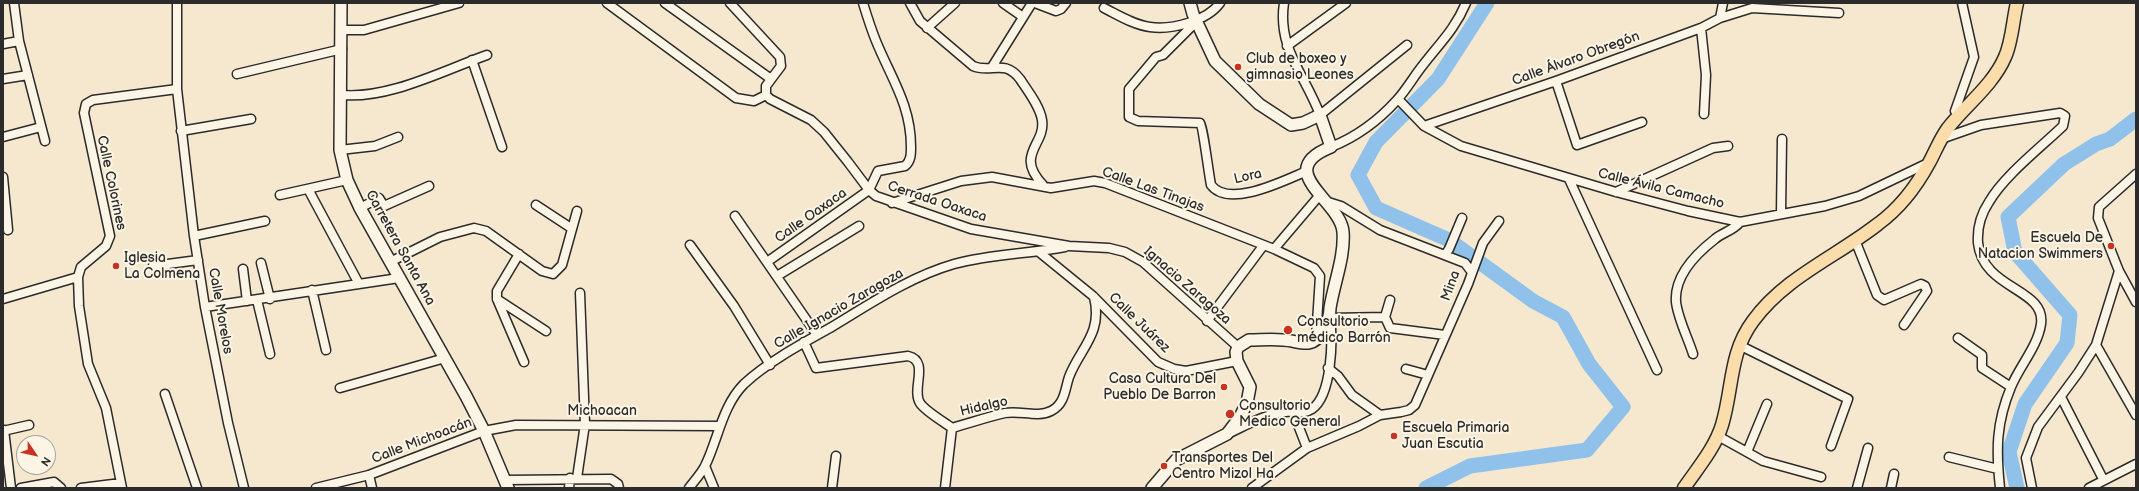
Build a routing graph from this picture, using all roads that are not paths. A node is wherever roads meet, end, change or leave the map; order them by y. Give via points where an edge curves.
1 (14, 3) edge
2 (177, 3) edge
3 (341, 3) edge
4 (459, 3) edge
5 (607, 3) edge
6 (730, 3) edge
7 (863, 3) edge
8 (910, 3) edge
9 (955, 3) edge
10 (1003, 3) edge
11 (1034, 3) edge
12 (1066, 3) edge
13 (1190, 3) edge
14 (1220, 3) edge
15 (1284, 3) edge
16 (1346, 3) edge
17 (1466, 3) edge
18 (1723, 3) edge
19 (1962, 3) edge
20 (2017, 3) edge
21 (668, 4) edge
22 (1104, 8) dead end
23 (1839, 13) dead end
24 (1022, 17) junction
25 (1720, 18) junction
26 (1197, 21) junction
27 (928, 28) junction
28 (1701, 28) junction
29 (342, 30) junction
30 (19, 41) junction
31 (3, 44) edge
32 (1407, 45) dead end
33 (1287, 46) junction
34 (342, 49) junction
35 (486, 55) dead end
36 (472, 60) junction
37 (992, 67) junction
38 (237, 74) dead end
39 (28, 75) junction
40 (3, 79) edge
41 (772, 79) junction
42 (1556, 81) junction
43 (177, 88) junction
44 (342, 95) junction
45 (766, 95) junction
46 (1398, 99) junction
47 (1704, 114) dead end
48 (1320, 115) junction
49 (1959, 116) junction
50 (251, 119) dead end
51 (1642, 122) dead end
52 (1424, 126) junction
53 (41, 127) junction
54 (182, 131) junction
55 (3, 137) edge
56 (398, 137) dead end
57 (1782, 138) dead end
58 (1941, 139) junction
59 (45, 141) dead end
60 (1728, 146) dead end
61 (502, 147) dead end
62 (1330, 147) junction
63 (340, 150) junction
64 (1929, 163) junction
65 (1307, 171) junction
66 (2136, 174) edge
67 (3, 177) edge
68 (1569, 179) junction
69 (347, 180) junction
70 (1043, 185) junction
71 (429, 186) dead end
72 (308, 189) junction
73 (869, 190) junction
74 (1616, 192) junction
75 (280, 195) dead end
76 (1322, 198) junction
77 (892, 203) junction
78 (536, 204) dead end
79 (360, 208) junction
80 (577, 211) dead end
81 (1782, 214) junction
82 (735, 216) dead end
83 (1462, 218) dead end
84 (265, 221) dead end
85 (1499, 221) dead end
86 (1740, 222) junction
87 (859, 226) dead end
88 (571, 228) junction
89 (8, 230) dead end
90 (194, 236) junction
91 (1855, 240) junction
92 (690, 245) dead end
93 (1069, 246) junction
94 (1263, 246) junction
95 (1274, 249) junction
96 (1039, 252) junction
97 (1447, 252) junction
98 (519, 254) junction
99 (198, 260) junction
100 (390, 262) junction
101 (767, 262) junction
102 (261, 264) dead end
103 (153, 266) dead end
104 (1473, 268) junction
105 (243, 269) dead end
106 (2119, 272) junction
107 (777, 276) junction
108 (78, 277) junction
109 (399, 278) junction
110 (359, 284) junction
111 (312, 290) junction
112 (580, 293) dead end
113 (1093, 296) junction
114 (3, 299) edge
115 (270, 299) junction
116 (497, 299) junction
117 (257, 300) junction
118 (1390, 300) dead end
119 (247, 301) junction
120 (2136, 302) edge
121 (205, 307) junction
122 (1385, 317) junction
123 (1330, 318) junction
124 (1207, 321) junction
125 (1904, 325) dead end
126 (546, 331) dead end
127 (817, 335) junction
128 (1445, 335) junction
129 (1316, 338) junction
130 (1958, 338) dead end
131 (804, 342) junction
132 (1739, 345) junction
133 (2096, 345) junction
134 (1238, 347) junction
135 (326, 350) dead end
136 (270, 354) dead end
137 (1693, 354) dead end
138 (445, 358) junction
139 (1237, 360) junction
140 (524, 362) dead end
141 (770, 365) junction
142 (1328, 368) junction
143 (1406, 369) dead end
144 (1657, 370) dead end
145 (1428, 375) junction
146 (2011, 387) junction
147 (340, 388) dead end
148 (165, 394) dead end
149 (2061, 396) junction
150 (1767, 404) dead end
151 (1293, 412) junction
152 (1380, 415) junction
153 (2136, 416) edge
154 (585, 424) junction
155 (29, 425) dead end
156 (720, 426) junction
157 (952, 428) junction
158 (4, 430) edge
159 (484, 430) junction
160 (1227, 434) junction
161 (1718, 436) junction
162 (1832, 446) dead end
163 (1307, 448) junction
164 (1868, 448) dead end
165 (1747, 452) junction
166 (836, 456) dead end
167 (1949, 457) dead end
168 (2136, 464) edge
169 (705, 466) junction
170 (1998, 469) junction
171 (1894, 474) dead end
172 (369, 475) junction
173 (1821, 477) dead end
174 (574, 478) junction
175 (2103, 479) junction
176 (506, 484) edge
177 (122, 485) edge
178 (692, 486) edge
179 (1252, 487) edge
180 (11, 488) edge
181 (21, 488) edge
182 (61, 488) edge
183 (81, 488) edge
184 (197, 488) edge
185 (244, 488) edge
186 (316, 488) edge
187 (372, 488) edge
188 (569, 488) edge
189 (619, 488) edge
190 (714, 488) edge
191 (832, 488) edge
192 (945, 488) edge
193 (1152, 488) edge
194 (1684, 488) edge
195 (1857, 488) edge
196 (1891, 488) edge
197 (2000, 488) edge
198 (2032, 488) edge
199 (2089, 488) edge

1 - 30 street
2 - 43 street, Calle Morelos
3 - 29 street, Carretera Santa Ana
4 - 29 street via 364,30
5 - 45 street via 736,98 754,102
6 - 41 street via 780,57 780,66
7 - 73 street via 876,41 900,91 911,135 908,164 878,171
8 - 27 street via 920,22
9 - 27 street
10 - 24 street
11 - 12 street via 1056,11 1062,9
11 - 24 street
13 - 26 street
14 - 26 street via 1211,13
15 - 33 street via 1283,18
16 - 33 street
17 - 46 street via 1450,34
18 - 25 street
19 - 49 street via 1974,57 1958,98 1955,111
20 - 49 main road via 2006,56 1991,79
21 - 41 street
22 - 26 street via 1150,27
23 - 25 street, Calle Álvaro Obregón via 1752,8
24 - 37 street
25 - 28 street, Calle Álvaro Obregón
26 - 48 street via 1215,61 1266,110 1291,125 1303,123
26 - 65 street, Lora via 1163,56 1156,57 1129,89 1130,117 1138,121 1200,123 1211,185 1224,195 1255,191
27 - 37 street via 973,66
28 - 42 street, Calle Álvaro Obregón
28 - 47 street via 1706,75
29 - 34 street, Carretera Santa Ana
30 - 31 street
30 - 39 street
32 - 48 street
33 - 48 street
34 - 38 street
34 - 44 street, Carretera Santa Ana
35 - 36 street
36 - 44 street via 368,96
36 - 61 street
37 - 70 street via 1006,67 1015,73 1041,114 1042,128 1032,147 1031,163 1036,177
39 - 40 street
39 - 53 street
41 - 45 street via 766,86
42 - 51 street via 1577,144
42 - 52 street, Calle Álvaro Obregón
43 - 54 street, Calle Morelos
43 - 108 street, Calle Colorines via 93,100 86,104 85,124 96,163 110,236 106,246 81,267
44 - 63 street, Carretera Santa Ana
45 - 73 street, Cerrada Oaxaca via 816,124
46 - 52 street, Calle Ávila Camacho
46 - 62 street via 1367,127 1342,143
48 - 62 street
49 - 58 main road
50 - 54 street
52 - 68 street, Calle Ávila Camacho via 1461,146
53 - 55 street
53 - 59 street
54 - 90 street, Calle Morelos
56 - 63 street via 375,146
57 - 81 street
58 - 64 main road
58 - 146 street via 1981,125 2060,112 2065,116 2063,126 2002,185 1981,218 1978,237 1980,254 1988,270 2027,296 2040,313 2041,324 2035,340
60 - 74 street via 1713,148
62 - 65 street via 1310,160
63 - 69 street, Carretera Santa Ana
64 - 81 street, Calle Ávila Camacho via 1859,196
64 - 91 main road via 1905,199 1879,224
65 - 76 street
66 - 106 street via 2099,207 2098,218
67 - 89 street
68 - 74 street, Calle Ávila Camacho
68 - 144 street
69 - 72 street
69 - 79 street, Carretera Santa Ana
70 - 77 street, Calle Las Tinajas via 992,177 961,181
70 - 94 street, Calle Las Tinajas via 1058,188 1094,181 1105,183
71 - 79 street via 384,206 379,198
72 - 75 street
72 - 110 street
73 - 77 street, Cerrada Oaxaca
73 - 101 street, Calle Oaxaca
74 - 86 street, Calle Ávila Camacho
76 - 95 street
76 - 97 street, Mina via 1341,206 1380,230
76 - 123 street via 1341,222 1343,230 1342,251
77 - 93 street, Cerrada Oaxaca via 970,229
78 - 88 street
79 - 100 street, Carretera Santa Ana
80 - 88 street
81 - 86 street, Calle Ávila Camacho
82 - 101 street
83 - 97 street
84 - 90 street
85 - 104 street via 1483,243
86 - 137 street via 1733,230 1732,236 1690,262 1679,283 1676,301
87 - 107 street
88 - 98 street via 562,265 553,274 542,271
90 - 99 street, Calle Morelos
91 - 125 street via 1877,295 1884,300 1921,284 1925,286 1927,291
91 - 132 main road via 1790,283 1768,302 1752,322
92 - 141 street via 734,306
93 - 96 street, Calle Ignacio Zaragoza
93 - 124 street, Ignacio Zaragoza via 1109,248 1135,257
94 - 95 street, Calle Las Tinajas
94 - 124 street
95 - 129 street, Calle Las Tinajas via 1318,272 1320,276
96 - 113 street, Calle Juárez
96 - 127 street, Calle Ignacio Zaragoza via 992,257 938,270 905,284
97 - 104 street, Mina
98 - 100 street via 486,231 474,228 440,237
98 - 116 street via 501,284
99 - 103 street
99 - 121 street, Calle Morelos
100 - 109 street, Carretera Santa Ana
101 - 107 street
102 - 115 street
104 - 128 street, Mina
105 - 119 street
106 - 120 street
106 - 133 street
107 - 127 street
108 - 114 street
108 - 177 street via 79,306 88,364 106,408
109 - 110 street
109 - 138 street, Carretera Santa Ana
110 - 111 street
111 - 115 street
111 - 135 street
112 - 154 street
113 - 139 street, Calle Juárez via 1158,362 1166,366 1186,371
113 - 157 street, Hidalgo via 1096,313 1089,343 1069,377 1062,400 1056,407 1034,414 1007,413
115 - 117 street
116 - 126 street
116 - 140 street
117 - 119 street
117 - 136 street
118 - 122 street
119 - 121 street
121 - 185 street, Calle Morelos
122 - 123 street
122 - 128 street via 1390,328
123 - 129 street
123 - 142 street via 1331,352
124 - 134 street, Ignacio Zaragoza
127 - 131 street, Calle Ignacio Zaragoza
128 - 145 street, Mina
129 - 134 street via 1307,343 1248,340
130 - 146 street via 1982,355 1982,368
131 - 141 street, Calle Ignacio Zaragoza
131 - 157 street via 816,368 908,356 917,360 920,368 917,397 920,404
132 - 161 main road via 1732,366
132 - 162 street via 1848,399
133 - 149 street
133 - 153 street
134 - 139 street
138 - 147 street
138 - 159 street, Carretera Santa Ana
139 - 160 street via 1250,386 1250,393 1240,417
141 - 156 street, Calle Ignacio Zaragoza via 744,384 731,401
142 - 151 street via 1324,392 1319,401 1312,409 1301,413
142 - 152 street via 1338,376 1352,395
143 - 145 street
145 - 152 street, Mina via 1415,405 1409,410
146 - 170 street via 1999,422 1996,454
148 - 184 street
149 - 175 street
149 - 198 street via 2038,427 2026,458
150 - 165 street
151 - 160 street via 1272,415
151 - 163 street
152 - 163 street
154 - 156 street, Michoacan
154 - 159 street, Michoacan via 516,424
154 - 174 street
155 - 158 street
156 - 169 street, Calle Ignacio Zaragoza
157 - 192 street
158 - 180 street
159 - 172 street, Calle Michoacán
159 - 176 street, Carretera Santa Ana
160 - 193 street via 1176,460
161 - 165 street
161 - 194 main road
163 - 179 street
164 - 195 street
165 - 173 street via 1763,461
166 - 191 street
167 - 170 street
168 - 175 street
169 - 178 street, Calle Ignacio Zaragoza
169 - 190 street
170 - 197 street
171 - 196 street
172 - 186 street, Calle Michoacán
172 - 187 street
174 - 176 street
174 - 188 street
174 - 189 street via 611,479
175 - 199 street
177 - 183 street
181 - 182 street via 54,482

